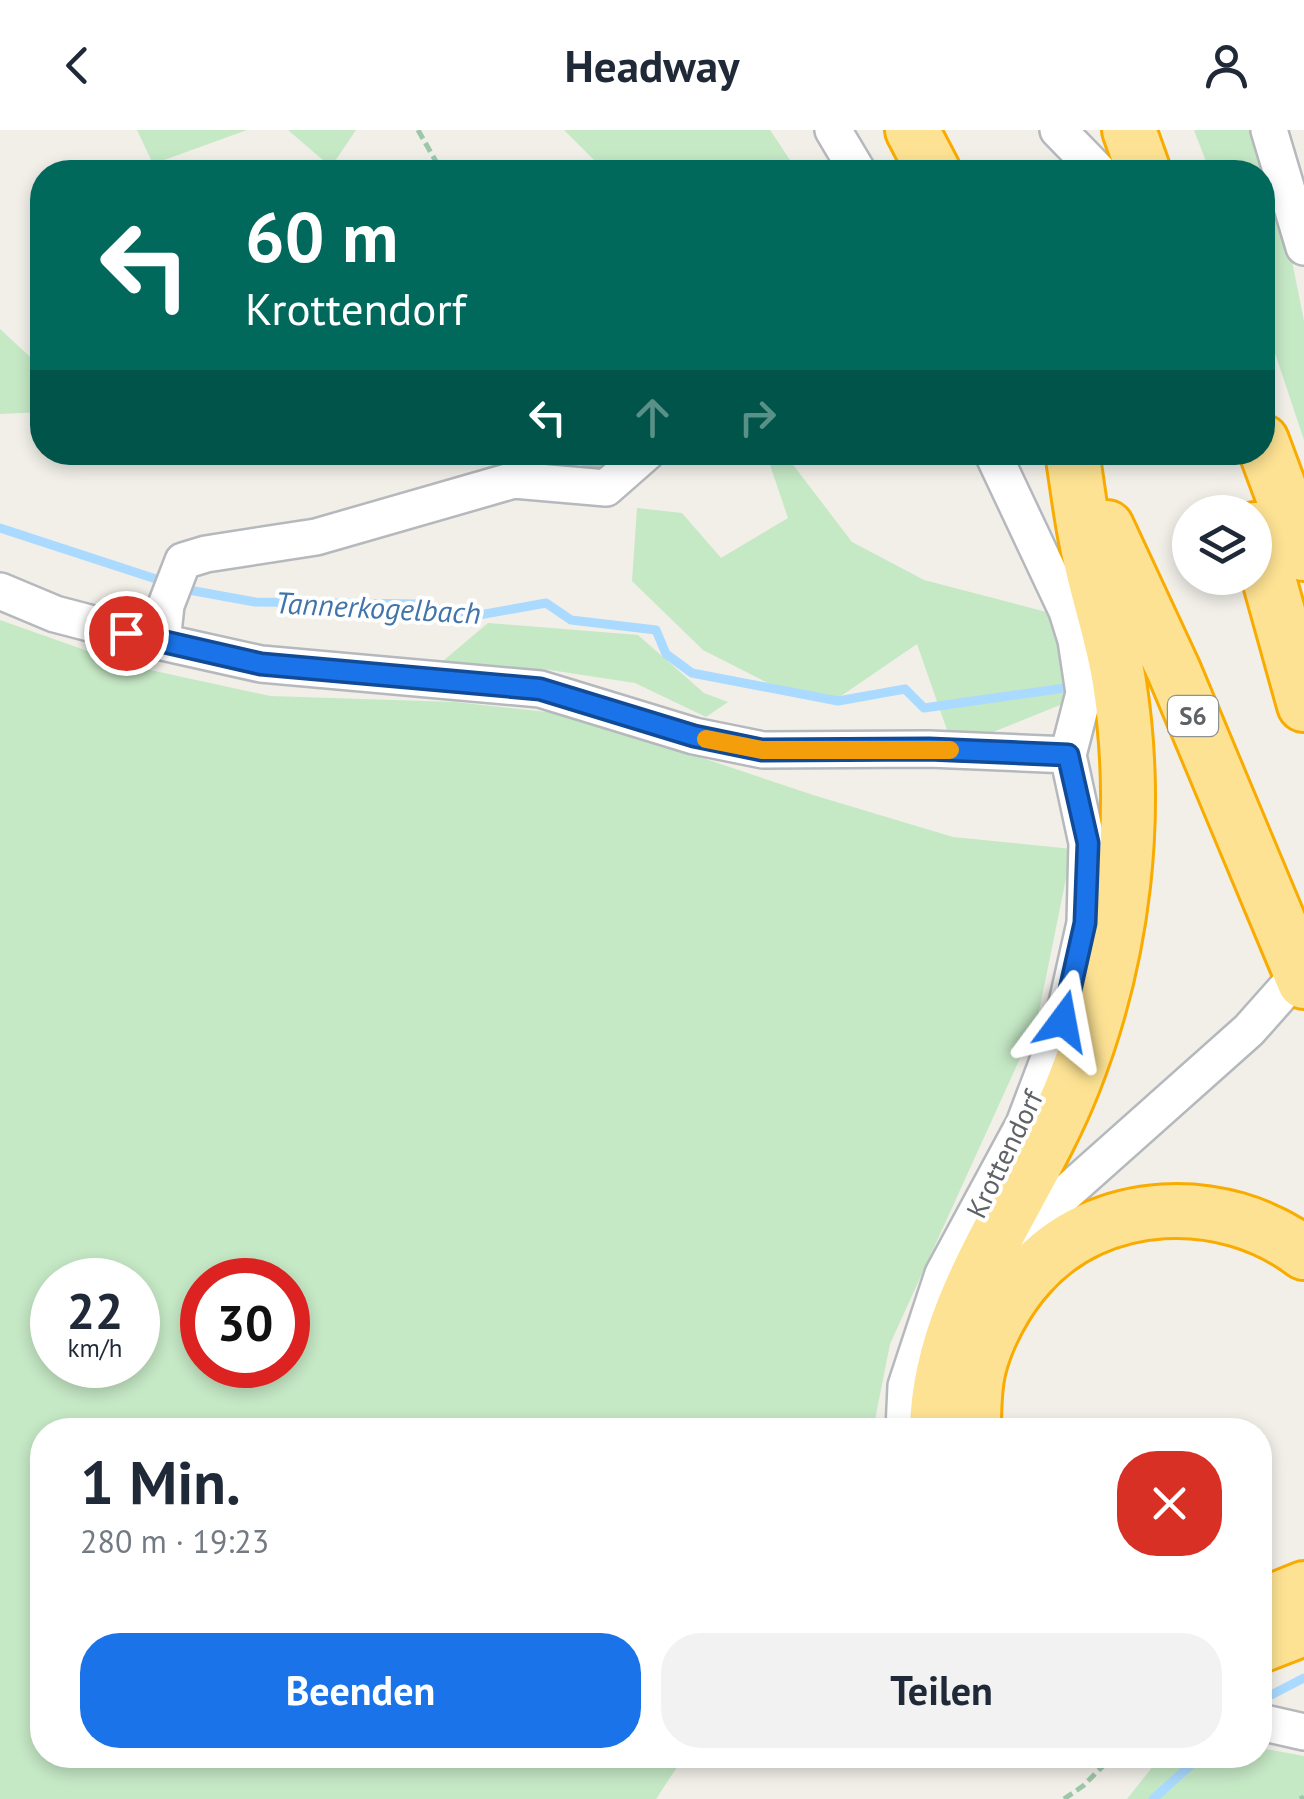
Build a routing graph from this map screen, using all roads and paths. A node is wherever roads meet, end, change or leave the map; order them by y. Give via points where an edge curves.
1 (418, 130) edge
2 (833, 130) edge
3 (912, 130) edge
4 (1058, 130) edge
5 (1130, 130) edge
6 (1270, 130) edge
7 (435, 160) edge
8 (851, 160) edge
9 (928, 160) edge
10 (1087, 160) edge
11 (1140, 160) edge
12 (1304, 246) edge
13 (632, 465) edge
14 (998, 465) edge
15 (1075, 465) edge
16 (1079, 465) edge
17 (1237, 465) edge
18 (1271, 465) edge
19 (1245, 495) edge
20 (1304, 554) edge
21 (1272, 590) edge
22 (0, 591) edge
23 (162, 642) junction
24 (1304, 705) edge
25 (1068, 755) junction
26 (1303, 974) edge
27 (1304, 1253) edge
28 (981, 1268) junction
29 (905, 1418) edge
30 (936, 1418) edge
31 (974, 1418) edge
32 (1304, 1588) edge
33 (1272, 1601) edge
34 (1304, 1629) edge
35 (1272, 1641) edge
36 (1272, 1725) edge
37 (1304, 1732) edge
38 (1101, 1768) edge
39 (1064, 1799) edge

1 - 7 path
2 - 8 street
3 - 9 highway
4 - 10 street
5 - 11 highway
6 - 12 street
13 - 23 street via 606,488 514,480 316,537 183,561 166,604
14 - 25 street, Krottendorf via 1076,640 1084,693
15 - 28 highway via 1126,738 1121,909 1074,1084
16 - 26 highway, S6
17 - 19 highway
18 - 20 highway
21 - 24 highway
22 - 23 street via 55,614
23 - 25 street via 261,664 540,689 762,750
25 - 29 street, Krottendorf via 1088,843 1085,923 1063,1021 1024,1124 943,1274 906,1386
26 - 28 street
27 - 31 highway via 1256,1224 1193,1211 1122,1218 1092,1229 1060,1247 1010,1300 979,1369
28 - 30 highway via 942,1366
32 - 33 highway
34 - 35 highway
36 - 37 street
38 - 39 path

